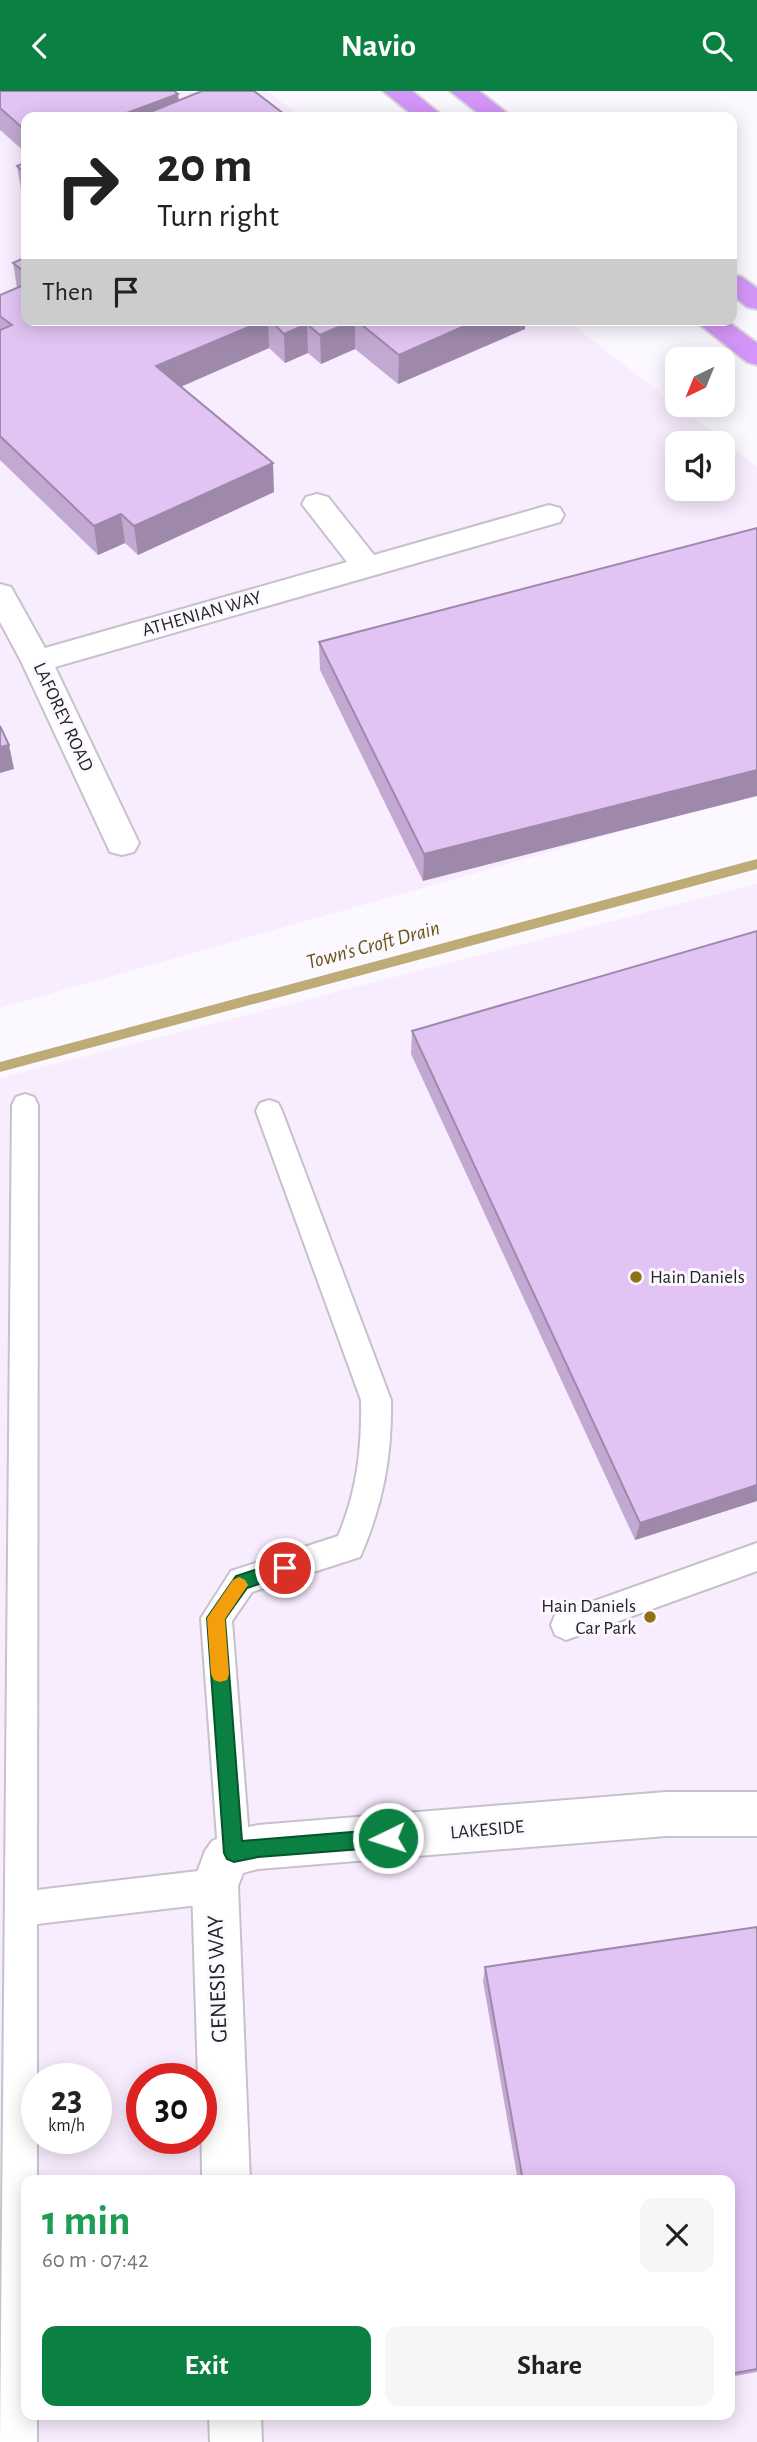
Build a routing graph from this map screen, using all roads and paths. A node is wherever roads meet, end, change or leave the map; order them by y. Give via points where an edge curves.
1 (396, 91) edge
2 (463, 91) edge
3 (424, 112) edge
4 (492, 112) edge
5 (737, 287) edge
6 (757, 301) edge
7 (716, 326) edge
8 (757, 356) edge
9 (317, 504) dead end
10 (549, 515) dead end
11 (368, 567) junction
12 (0, 594) edge
13 (37, 661) junction
14 (122, 842) dead end
15 (25, 1105) dead end
16 (269, 1111) dead end
17 (12, 1310) edge
18 (757, 1557) edge
19 (566, 1625) dead end
20 (757, 1814) edge
21 (223, 1867) junction
22 (21, 1909) junction
23 (226, 2175) edge
24 (235, 2420) edge
25 (18, 2442) edge
26 (236, 2442) edge

1 - 3 highway
2 - 4 highway
5 - 6 highway
7 - 8 highway
9 - 11 street
10 - 11 street, ATHENIAN WAY
11 - 13 street, ATHENIAN WAY
12 - 13 street, LAFOREY ROAD
13 - 14 street, LAFOREY ROAD
15 - 17 lane
16 - 21 lane via 376,1400 377,1442 366,1508 349,1547 242,1581 216,1618
17 - 22 lane
18 - 19 lane
20 - 21 street, LAKESIDE via 666,1814 258,1847
21 - 22 lane
21 - 23 street, GENESIS WAY
22 - 25 lane
24 - 26 street

